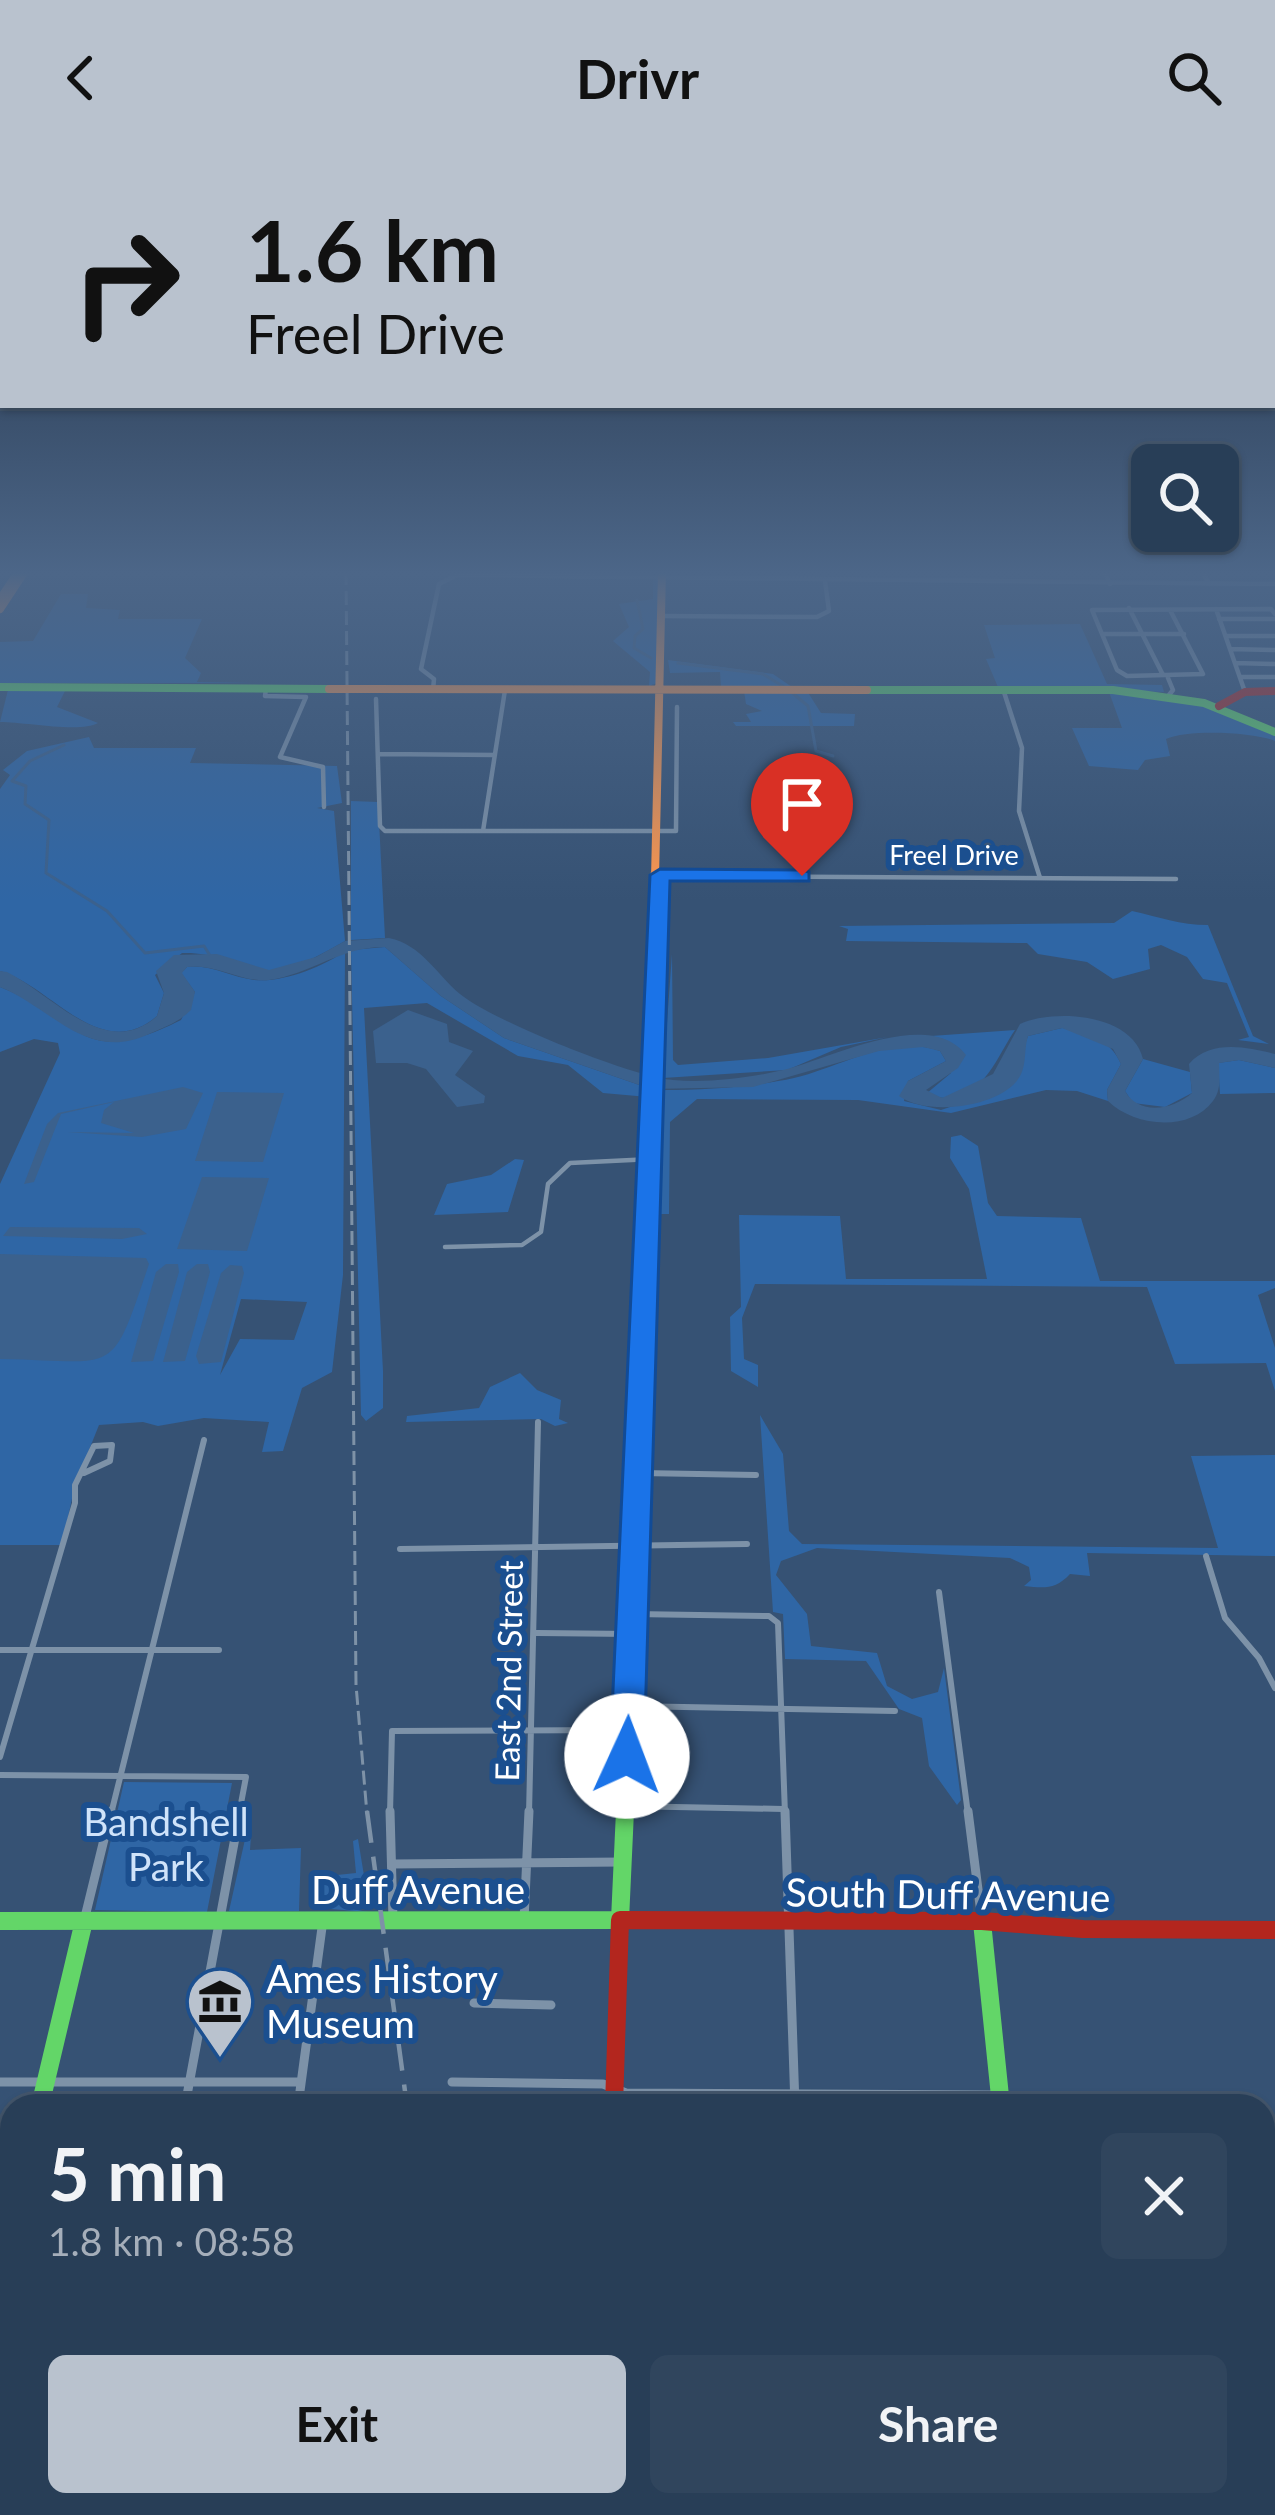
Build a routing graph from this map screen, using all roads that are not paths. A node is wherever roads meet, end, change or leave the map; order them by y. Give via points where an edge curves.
1 (434, 681) edge
2 (664, 681) edge
3 (1167, 681) edge
4 (1241, 681) edge
5 (0, 687) edge
6 (266, 689) junction
7 (664, 689) junction
8 (1003, 689) junction
9 (433, 690) junction
10 (505, 690) junction
11 (1275, 691) edge
12 (1245, 692) junction
13 (371, 694) junction
14 (1167, 695) junction
15 (676, 707) dead end
16 (1218, 707) junction
17 (1275, 732) edge
18 (379, 754) junction
19 (495, 755) junction
20 (324, 807) dead end
21 (483, 831) junction
22 (661, 832) junction
23 (660, 875) junction
24 (1040, 878) junction
25 (1176, 879) dead end
26 (652, 1159) junction
27 (446, 1247) dead end
28 (538, 1422) dead end
29 (204, 1440) dead end
30 (85, 1473) junction
31 (640, 1473) junction
32 (756, 1474) dead end
33 (747, 1544) dead end
34 (636, 1547) junction
35 (400, 1549) dead end
36 (537, 1550) junction
37 (1206, 1556) dead end
38 (939, 1592) dead end
39 (633, 1614) junction
40 (537, 1633) junction
41 (632, 1634) junction
42 (0, 1650) edge
43 (32, 1650) junction
44 (149, 1650) junction
45 (219, 1650) dead end
46 (1275, 1688) edge
47 (629, 1706) junction
48 (781, 1709) junction
49 (895, 1711) dead end
50 (534, 1730) junction
51 (628, 1730) junction
52 (0, 1757) edge
53 (0, 1775) edge
54 (117, 1777) junction
55 (625, 1806) junction
56 (783, 1809) junction
57 (622, 1862) junction
58 (527, 1863) junction
59 (392, 1864) junction
60 (322, 1920) junction
61 (393, 1920) junction
62 (524, 1920) junction
63 (620, 1920) junction
64 (786, 1920) junction
65 (0, 1921) edge
66 (84, 1921) junction
67 (218, 1921) junction
68 (982, 1921) junction
69 (1275, 1930) edge
70 (474, 2003) dead end
71 (550, 2005) dead end
72 (0, 2082) edge
73 (46, 2082) junction
74 (189, 2082) junction
75 (301, 2082) junction
76 (452, 2082) dead end
77 (615, 2087) junction
78 (43, 2094) edge
79 (187, 2094) edge
80 (300, 2094) edge
81 (615, 2094) edge
82 (794, 2094) joint
83 (1000, 2094) edge

1 - 9 street
2 - 7 main road
3 - 14 street
4 - 12 street
5 - 6 main road
6 - 13 main road, bridge
6 - 20 street via 266,696 306,697 280,757 323,767
7 - 8 main road
7 - 10 main road
7 - 22 main road
8 - 14 main road
8 - 24 street via 1022,748 1019,811
9 - 10 main road
9 - 13 main road
10 - 19 street
11 - 12 main road
12 - 16 main road
13 - 18 street
14 - 16 main road
15 - 22 street via 677,829
16 - 17 main road
18 - 19 street
18 - 21 street via 386,831
19 - 21 street
21 - 22 street
22 - 23 main road
23 - 24 street, Freel Drive
23 - 26 main road
24 - 25 street, Freel Drive
26 - 27 street via 570,1163 548,1184 541,1232 530,1242
26 - 31 main road
28 - 36 street, East 2nd Street
29 - 44 street
30 - 30 street via 94,1447 112,1445 110,1461
30 - 43 street via 75,1485
31 - 32 street
31 - 34 main road
33 - 34 street
34 - 36 street
34 - 39 main road
35 - 36 street
36 - 40 street, East 2nd Street
37 - 46 street via 1226,1618
38 - 68 street
39 - 41 main road
39 - 48 street via 769,1616 779,1628
40 - 41 street
40 - 50 street, East 2nd Street
41 - 47 main road
42 - 43 street
43 - 44 street
43 - 52 street
44 - 45 street
44 - 54 street
47 - 48 street
47 - 51 main road
48 - 49 street
48 - 56 street
50 - 51 street
50 - 58 street, East 2nd Street
50 - 59 street via 397,1730 388,1745
51 - 55 main road
53 - 54 street
54 - 66 street
54 - 67 street via 246,1777
55 - 56 street
55 - 57 main road
56 - 64 street
57 - 58 street
57 - 63 main road
58 - 59 street
58 - 62 street, East 2nd Street
59 - 61 street
60 - 61 main road, Duff Avenue
60 - 67 main road, Duff Avenue
60 - 75 street
61 - 62 main road, Duff Avenue
62 - 63 main road, Duff Avenue
63 - 64 main road, South Duff Avenue
63 - 77 main road
64 - 68 main road, South Duff Avenue
64 - 82 street
65 - 66 main road, Duff Avenue
66 - 67 main road, Duff Avenue
66 - 73 main road
67 - 74 street
68 - 69 main road, South Duff Avenue
68 - 83 main road
70 - 71 street
72 - 73 street
73 - 74 street
73 - 78 main road
74 - 75 street
74 - 79 street
75 - 80 street
76 - 77 street
77 - 81 main road
77 - 82 street

